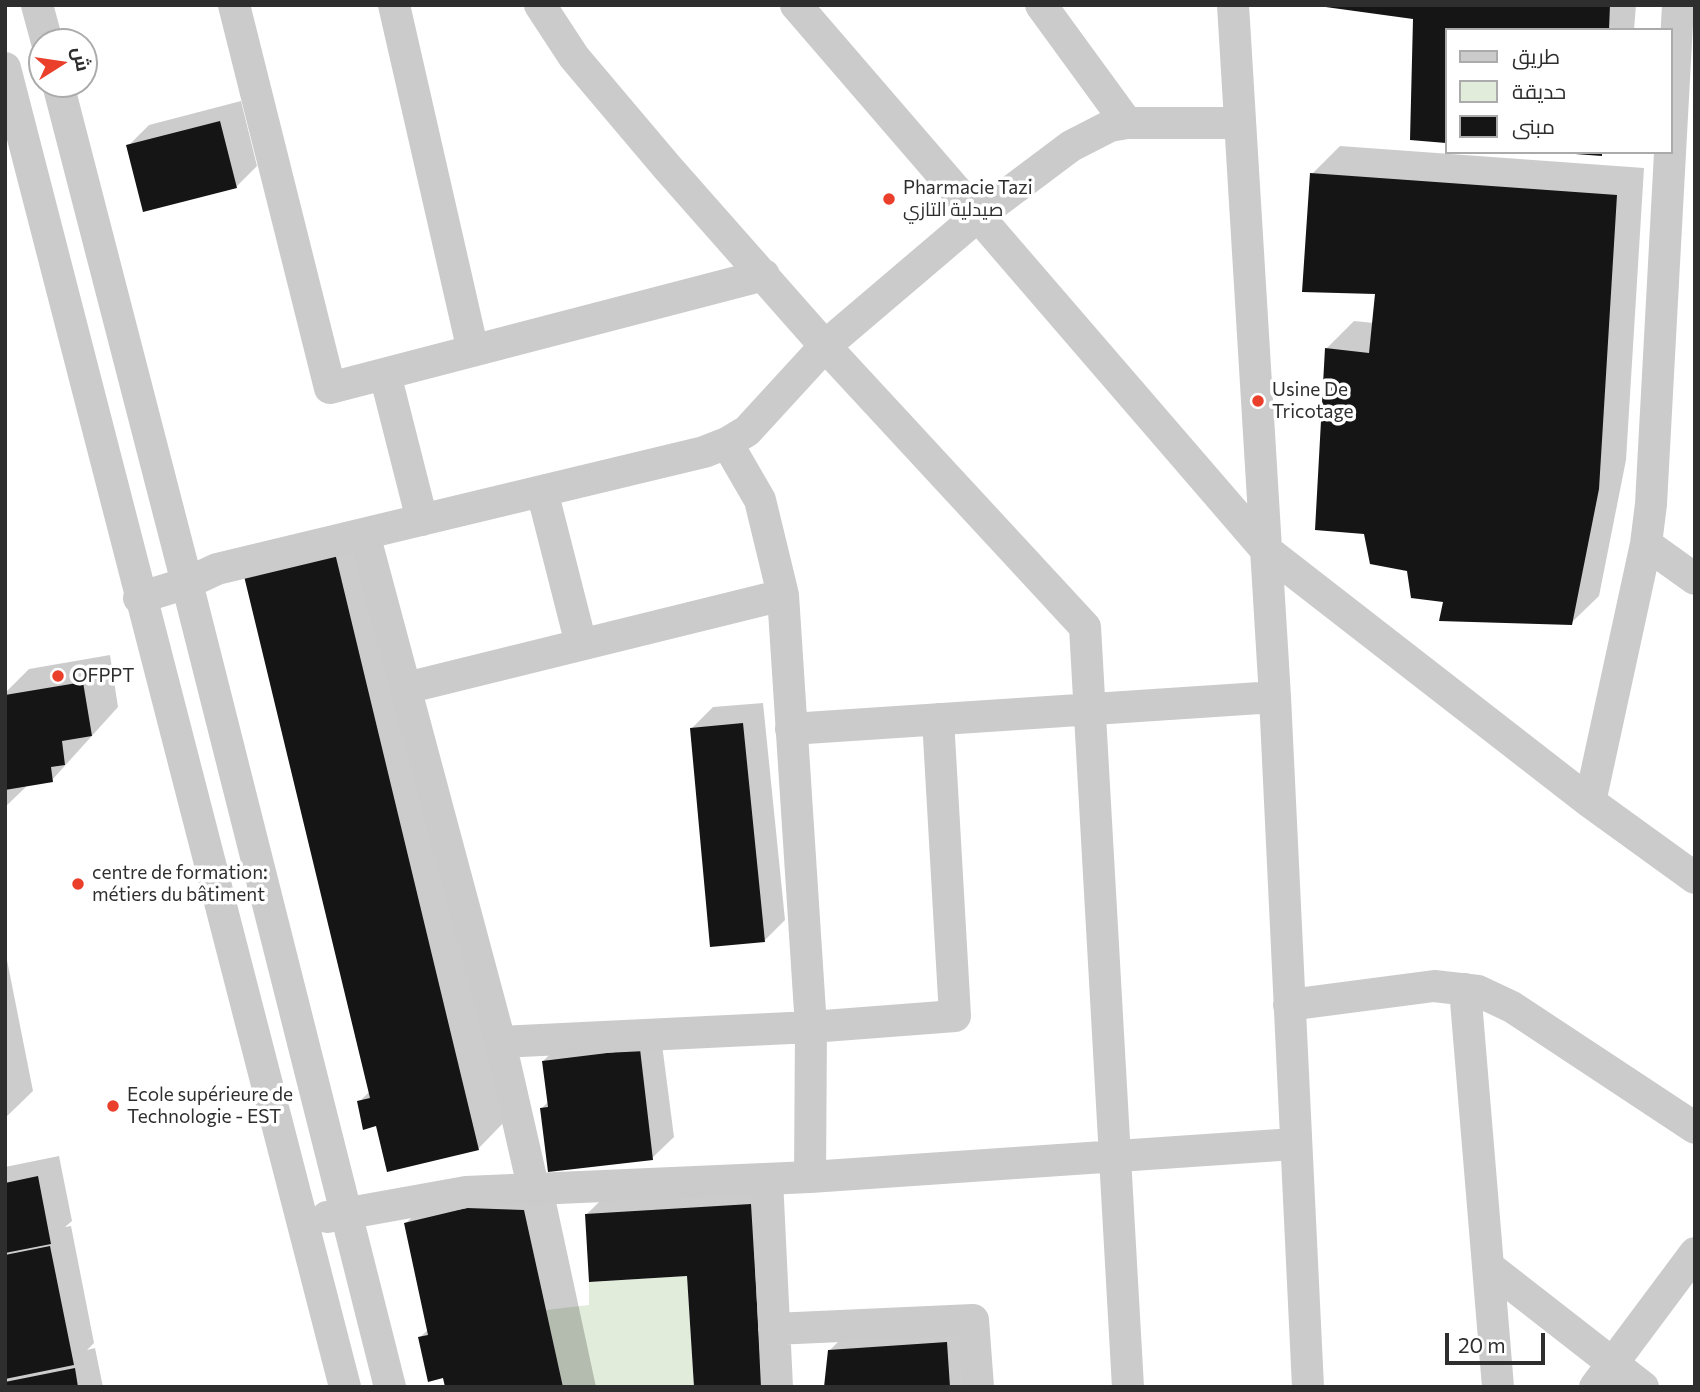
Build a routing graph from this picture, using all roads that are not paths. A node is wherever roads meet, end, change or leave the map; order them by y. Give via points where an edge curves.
1 (37, 5) edge
2 (234, 5) edge
3 (394, 5) edge
4 (540, 5) edge
5 (796, 5) edge
6 (1041, 5) edge
7 (1233, 5) edge
8 (1678, 5) edge
9 (43, 28) edge
10 (5, 68) edge
11 (62, 98) edge
12 (1127, 123) junction
13 (1239, 123) junction
14 (1682, 188) edge
15 (979, 215) junction
16 (764, 275) junction
17 (825, 346) junction
18 (474, 351) junction
19 (385, 374) junction
20 (727, 443) junction
21 (542, 492) junction
22 (422, 520) junction
23 (364, 534) junction
24 (1646, 544) junction
25 (1267, 551) junction
26 (1695, 579) edge
27 (187, 583) junction
28 (783, 595) junction
29 (139, 598) junction
30 (581, 644) junction
31 (405, 688) junction
32 (1275, 697) junction
33 (1090, 709) junction
34 (938, 719) junction
35 (791, 729) junction
36 (1590, 802) junction
37 (1695, 878) edge
38 (1465, 989) junction
39 (1289, 1005) junction
40 (811, 1027) junction
41 (500, 1042) junction
42 (1695, 1128) edge
43 (1294, 1144) junction
44 (1115, 1156) junction
45 (810, 1178) junction
46 (767, 1179) junction
47 (534, 1191) junction
48 (346, 1213) junction
49 (303, 1222) junction
50 (1695, 1253) edge
51 (1489, 1267) junction
52 (774, 1329) junction
53 (1603, 1374) edge
54 (345, 1387) edge
55 (390, 1387) edge
56 (777, 1387) edge
57 (978, 1387) edge
58 (1128, 1387) edge
59 (1308, 1387) edge
60 (1498, 1387) edge
61 (1643, 1387) edge

1 - 9 street
2 - 19 street via 330,388
3 - 18 street
4 - 16 street via 605,96
5 - 15 street
6 - 12 street
7 - 13 street
8 - 14 street
10 - 29 street
11 - 27 street
12 - 13 street
12 - 15 street via 1110,126 1070,146
13 - 25 street
14 - 24 street
15 - 17 street
15 - 25 street
16 - 17 street
16 - 18 street
17 - 20 street via 747,431
17 - 33 street via 1085,627
18 - 19 street
19 - 22 street
20 - 21 street
20 - 28 street via 760,500
21 - 22 street
21 - 30 street
22 - 23 street
23 - 27 street via 217,569
23 - 31 street
24 - 26 street
24 - 36 street
25 - 32 street
25 - 36 street
27 - 29 street
27 - 48 street
28 - 30 street
28 - 35 street
29 - 49 street
30 - 31 street
31 - 41 street
32 - 33 street
32 - 39 street
33 - 34 street
33 - 44 street
34 - 35 street
34 - 40 street via 956,1016
35 - 40 street
36 - 37 street
38 - 39 street via 1434,986
38 - 42 street via 1512,1007
38 - 51 street
39 - 43 street
40 - 41 street
40 - 45 street
41 - 47 street
43 - 44 street
43 - 59 street
44 - 45 street
44 - 58 street
45 - 46 street
46 - 47 street
46 - 52 street
47 - 48 street via 466,1192
48 - 49 street
48 - 55 street
49 - 54 street
50 - 53 street
51 - 53 street
51 - 60 street
52 - 56 street
52 - 57 street via 973,1320
53 - 61 street

